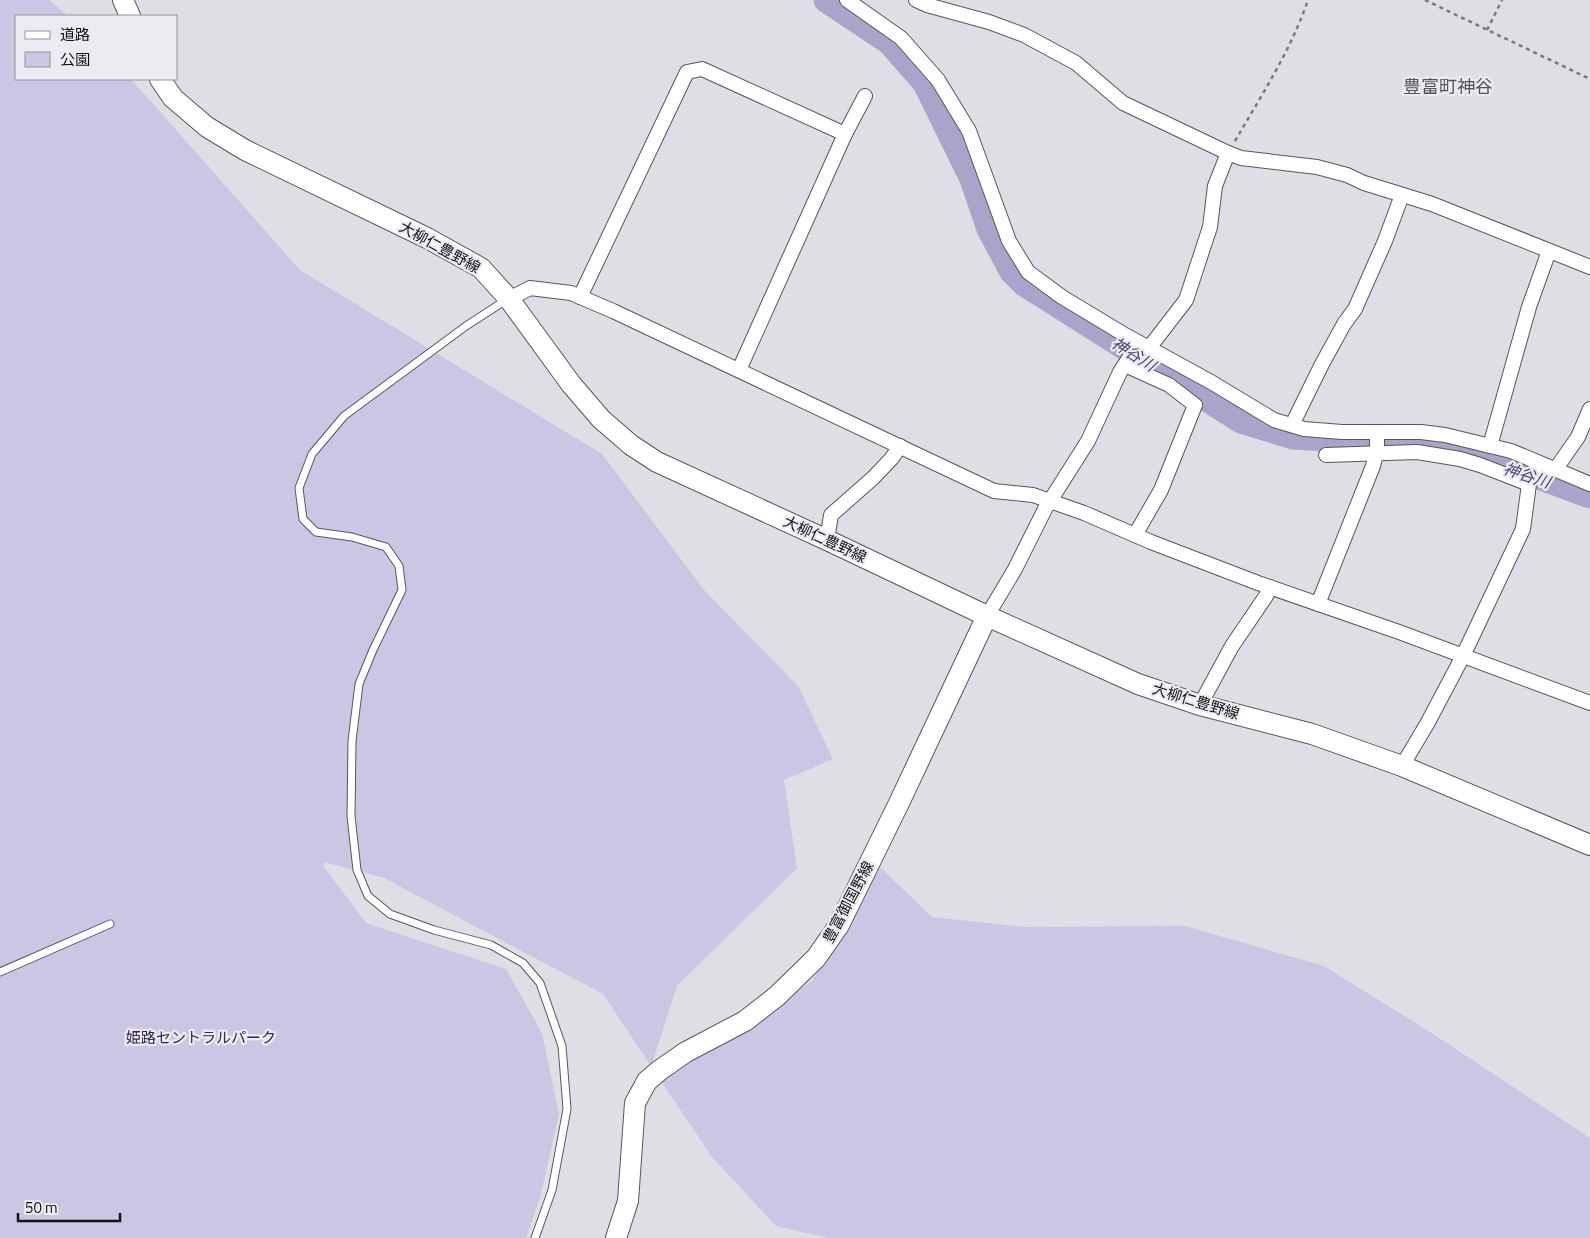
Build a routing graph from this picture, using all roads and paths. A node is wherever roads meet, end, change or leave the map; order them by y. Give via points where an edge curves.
1 (124, 0) edge
2 (847, 0) edge
3 (916, 0) edge
4 (1308, 0) edge
5 (1425, 0) edge
6 (1502, 0) edge
7 (130, 15) edge
8 (1487, 30) junction
9 (1590, 79) edge
10 (161, 80) edge
11 (865, 96) dead end
12 (846, 134) junction
13 (1228, 153) junction
14 (1402, 195) junction
15 (1549, 251) junction
16 (1590, 267) edge
17 (580, 297) junction
18 (509, 298) junction
19 (1142, 346) junction
20 (1127, 363) junction
21 (739, 370) junction
22 (1590, 409) edge
23 (1292, 425) junction
24 (1377, 443) junction
25 (900, 446) junction
26 (1490, 446) junction
27 (1326, 455) dead end
28 (1537, 465) junction
29 (1555, 470) junction
30 (1530, 482) junction
31 (1590, 484) edge
32 (1050, 502) junction
33 (1135, 535) junction
34 (827, 540) junction
35 (1270, 587) junction
36 (1318, 604) junction
37 (988, 616) junction
38 (1463, 656) junction
39 (1590, 704) edge
40 (1200, 705) junction
41 (1402, 766) junction
42 (1590, 845) edge
43 (110, 924) dead end
44 (0, 972) edge
45 (535, 1238) edge
46 (616, 1238) edge

1 - 7 main road
2 - 19 street via 901,38 938,80 969,131 1009,240 1028,272 1062,298
3 - 13 street via 1024,35 1076,63 1123,103
4 - 13 path via 1280,62
5 - 8 path
6 - 8 path
8 - 9 path
10 - 18 main road, 大柳仁豊野線 via 173,98 207,127 245,150 427,238 481,268
11 - 12 street
12 - 17 street via 702,69 687,72
12 - 21 street
13 - 14 street via 1241,158 1316,167
13 - 19 street via 1215,186 1210,227 1186,300
14 - 15 street
14 - 23 street via 1355,309 1322,364
15 - 16 street
15 - 26 street via 1529,307
17 - 18 street via 530,288
17 - 21 street
18 - 34 main road, 大柳仁豊野線 via 571,384 601,419 631,445 657,462
18 - 45 lane via 344,416 312,454 299,488 303,520 316,532 352,537 386,547 399,566 402,590 359,684 352,741 351,816 357,870 368,896 390,914 491,945 524,963 540,983 562,1046 567,1109 552,1190
19 - 20 street
19 - 23 street via 1274,420
20 - 32 street via 1088,441
20 - 33 street via 1169,385 1195,405 1161,490
21 - 25 street
22 - 29 street via 1578,437
23 - 24 street via 1342,432
24 - 26 street via 1421,432
24 - 27 street
24 - 30 street via 1460,459
24 - 36 street via 1374,466
25 - 32 street via 994,490 1033,495
25 - 34 street via 873,478 831,515
26 - 28 street via 1511,451
28 - 29 street
28 - 30 street
29 - 31 street
30 - 38 street via 1523,528
32 - 33 street
32 - 37 street
33 - 35 street
34 - 37 main road, 大柳仁豊野線
35 - 36 street
35 - 40 street via 1232,646
36 - 38 street
37 - 40 main road, 大柳仁豊野線 via 1138,684
37 - 46 main road, 豊富御国野線 via 843,916 816,958 745,1021 686,1052 646,1081 635,1103 628,1201
38 - 39 street
38 - 41 street
40 - 41 main road, 大柳仁豊野線 via 1312,734
41 - 42 main road, 大柳仁豊野線
43 - 44 lane

